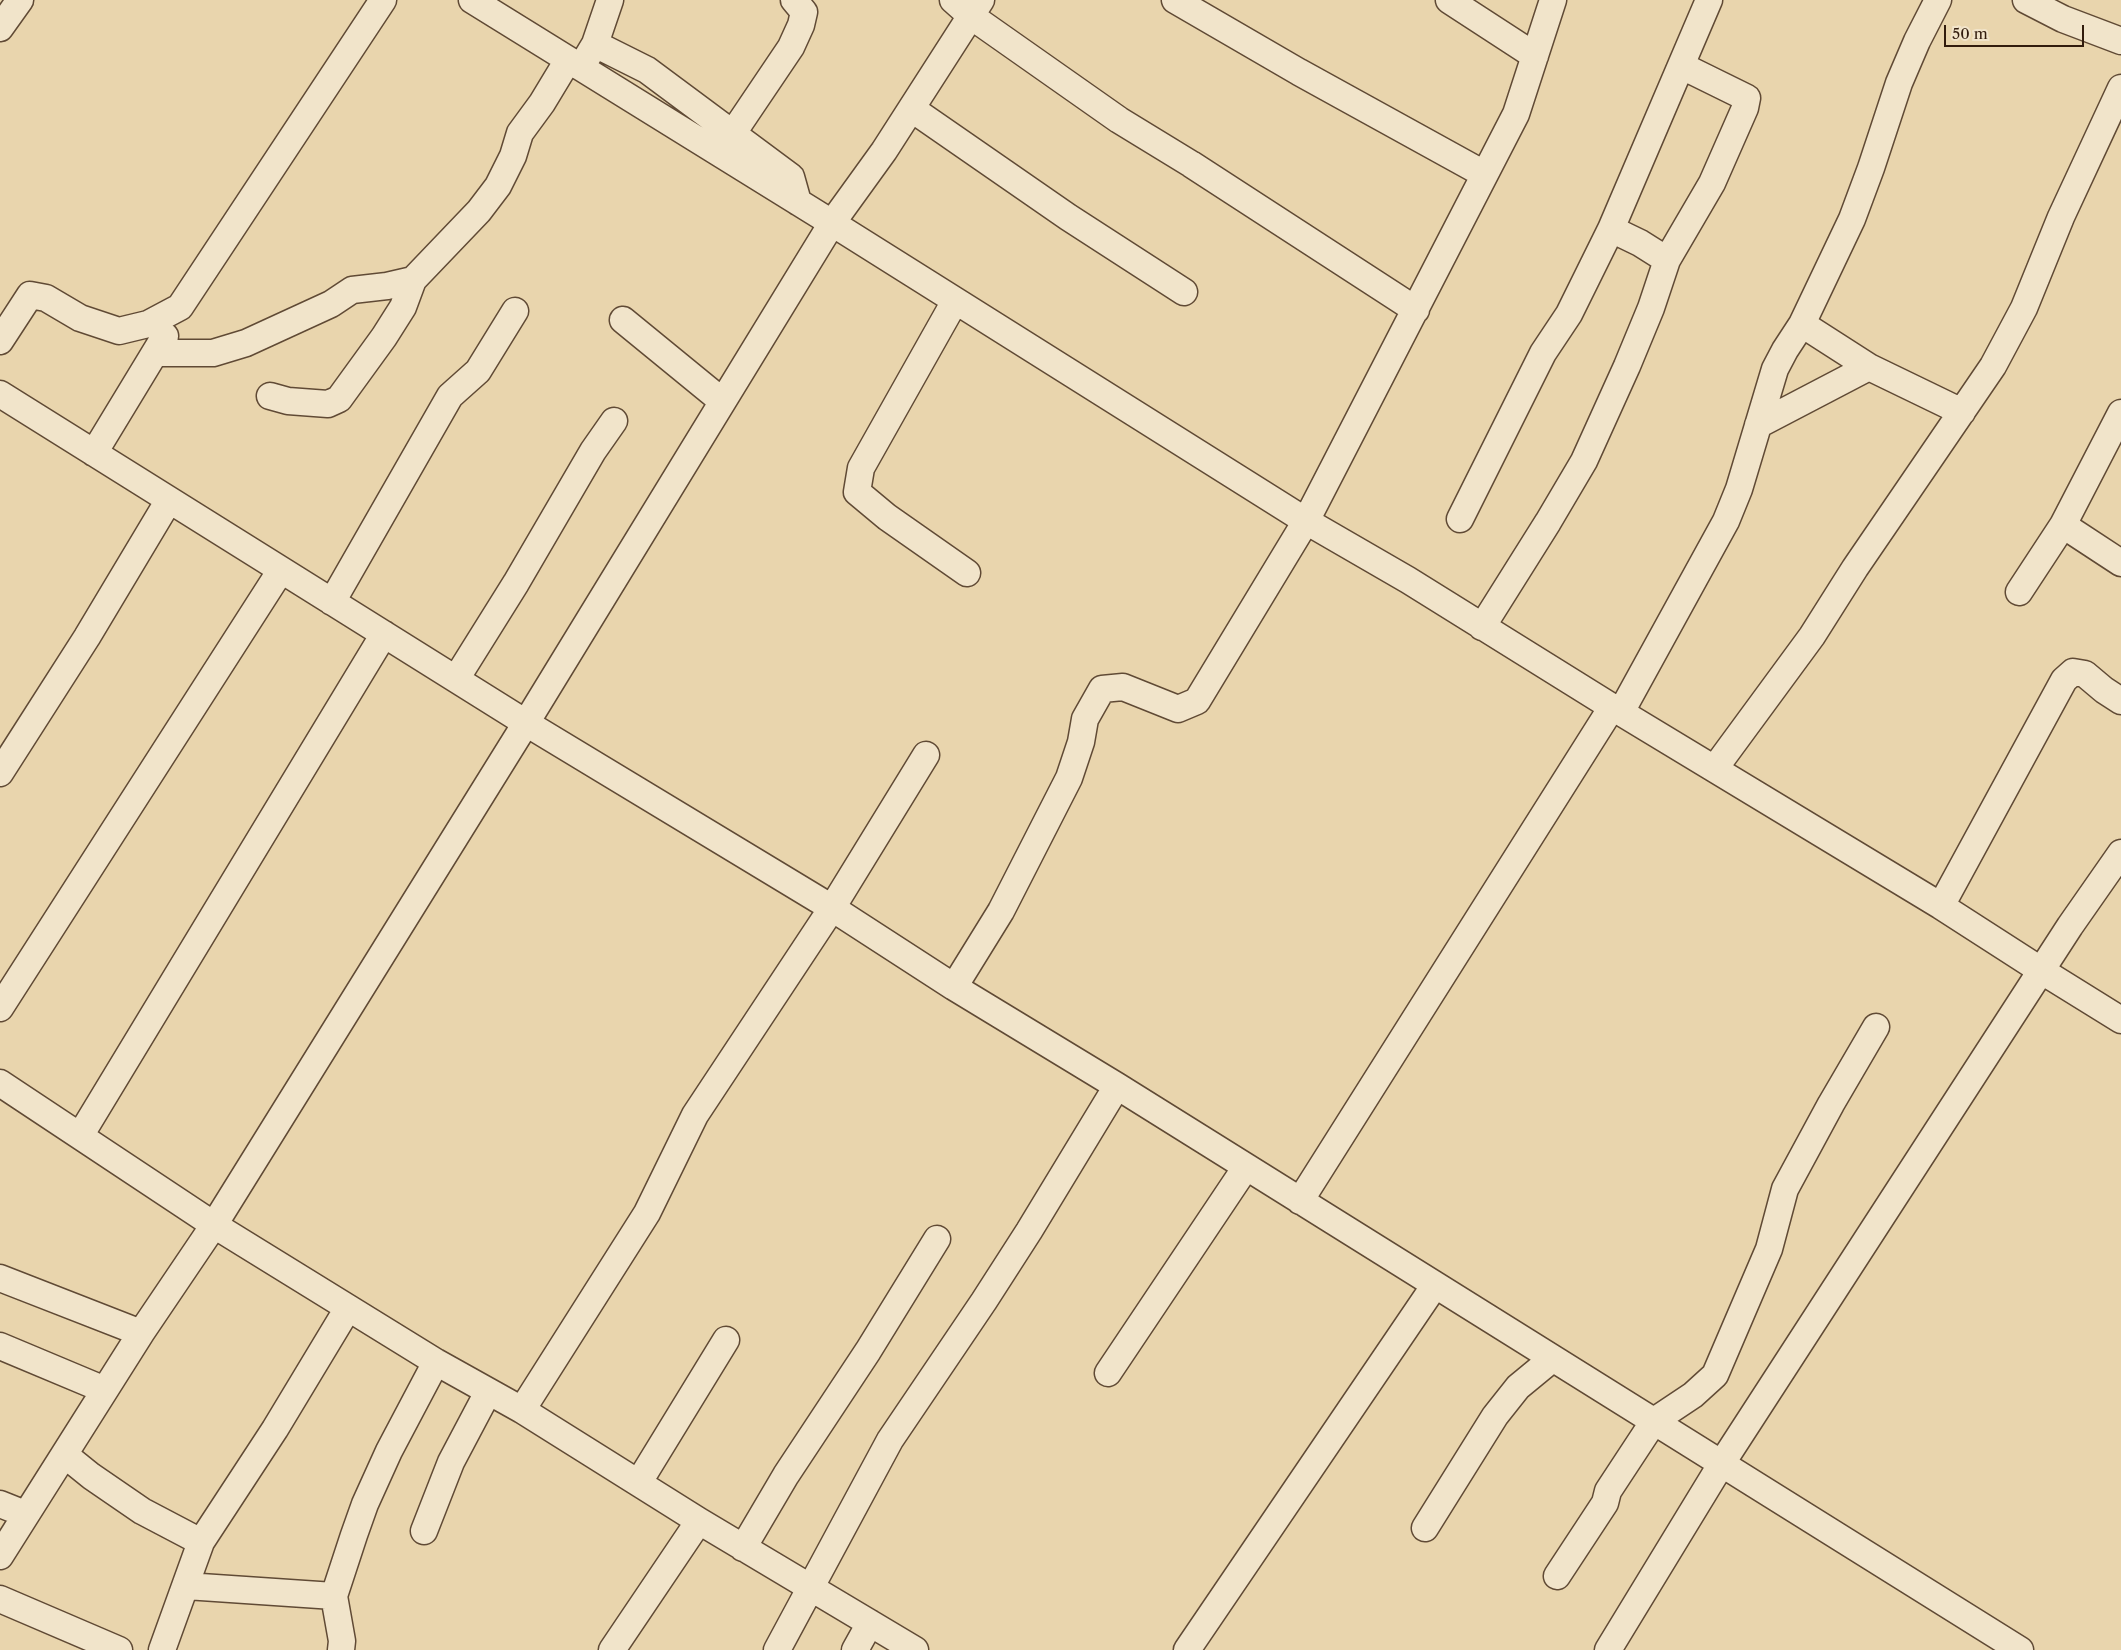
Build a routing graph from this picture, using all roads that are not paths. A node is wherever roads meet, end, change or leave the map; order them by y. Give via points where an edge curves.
1 (20, 0) edge
2 (383, 0) edge
3 (472, 0) edge
4 (610, 0) edge
5 (794, 0) edge
6 (1175, 0) edge
7 (1449, 0) edge
8 (1553, 0) edge
9 (1709, 0) edge
10 (1938, 0) edge
11 (2026, 0) edge
12 (968, 5) edge
13 (0, 28) edge
14 (2121, 41) edge
15 (595, 44) junction
16 (1534, 56) junction
17 (574, 64) junction
18 (1682, 66) junction
19 (2121, 88) edge
20 (912, 109) junction
21 (733, 133) junction
22 (1484, 174) junction
23 (798, 202) junction
24 (832, 223) junction
25 (1611, 229) junction
26 (1667, 260) junction
27 (413, 280) junction
28 (1184, 292) dead end
29 (955, 301) junction
30 (180, 307) junction
31 (1416, 310) junction
32 (515, 312) dead end
33 (622, 320) dead end
34 (1802, 324) junction
35 (0, 341) edge
36 (156, 353) junction
37 (1869, 367) junction
38 (0, 394) edge
39 (270, 396) dead end
40 (722, 401) junction
41 (1962, 412) junction
42 (2121, 413) edge
43 (614, 421) dead end
44 (1758, 425) junction
45 (94, 453) junction
46 (169, 500) junction
47 (1460, 519) dead end
48 (1306, 521) junction
49 (2063, 525) junction
50 (2121, 563) edge
51 (281, 570) junction
52 (967, 573) dead end
53 (2019, 592) dead end
54 (332, 602) junction
55 (1482, 627) junction
56 (384, 634) junction
57 (456, 679) junction
58 (2121, 701) edge
59 (1616, 710) junction
60 (526, 723) junction
61 (926, 756) dead end
62 (1715, 768) junction
63 (0, 773) edge
64 (2121, 853) edge
65 (1941, 906) junction
66 (832, 908) junction
67 (2042, 972) junction
68 (954, 987) junction
69 (0, 1008) edge
70 (2121, 1020) edge
71 (1876, 1027) dead end
72 (0, 1083) edge
73 (1117, 1086) junction
74 (80, 1136) junction
75 (1246, 1167) junction
76 (1300, 1201) junction
77 (214, 1225) junction
78 (937, 1239) dead end
79 (0, 1278) edge
80 (1435, 1285) junction
81 (348, 1308) junction
82 (141, 1333) junction
83 (726, 1340) dead end
84 (0, 1346) edge
85 (1552, 1359) junction
86 (436, 1362) junction
87 (1108, 1373) dead end
88 (105, 1390) junction
89 (488, 1392) junction
90 (522, 1410) junction
91 (1654, 1421) junction
92 (65, 1455) junction
93 (1722, 1464) junction
94 (639, 1482) junction
95 (0, 1504) edge
96 (26, 1514) junction
97 (699, 1521) junction
98 (1425, 1528) dead end
99 (424, 1531) dead end
100 (201, 1542) junction
101 (744, 1548) junction
102 (0, 1556) edge
103 (1557, 1576) dead end
104 (186, 1586) junction
105 (810, 1586) junction
106 (334, 1596) junction
107 (0, 1599) edge
108 (870, 1623) junction
109 (119, 1650) edge
110 (162, 1650) edge
111 (341, 1650) edge
112 (612, 1650) edge
113 (777, 1650) edge
114 (855, 1650) edge
115 (915, 1650) edge
116 (1187, 1650) edge
117 (1608, 1650) edge
118 (2020, 1650) edge

1 - 13 street
2 - 30 street
3 - 17 street
4 - 15 street
5 - 21 street via 804,12 791,47
6 - 22 street
7 - 16 street
8 - 16 street
9 - 18 street
10 - 34 street via 1898,83 1852,218
11 - 14 street via 2063,19
12 - 20 street
12 - 31 street via 1119,120
15 - 17 street
15 - 21 street via 647,70
16 - 22 street via 1516,114
17 - 23 street
17 - 27 street via 520,132 498,186 479,211
18 - 25 street
18 - 26 street via 1746,98 1745,108 1712,184
19 - 41 street via 2024,308 1993,366
20 - 24 street
20 - 28 street via 1068,217
21 - 23 street via 791,177
22 - 31 street
23 - 24 street
24 - 29 street
24 - 40 street
25 - 26 street
25 - 47 street via 1569,314 1543,353
26 - 55 street via 1651,308 1584,461
27 - 36 street via 352,290 331,304 246,343 213,353
27 - 39 street via 403,307 339,399 328,404
29 - 48 street
29 - 52 street via 861,468 857,492
30 - 35 street via 148,324 119,331 80,318 46,298 30,295
30 - 36 street
31 - 48 street
32 - 54 street via 478,371 450,396
33 - 40 street
34 - 37 street
34 - 44 street via 1776,369
36 - 45 street
37 - 41 street
37 - 44 street
38 - 45 street
40 - 60 street
41 - 62 street via 1812,636
42 - 49 street
43 - 57 street
44 - 59 street via 1740,489 1726,522
45 - 46 street
46 - 51 street
46 - 63 street
48 - 55 street
48 - 68 street via 1197,701 1178,709 1123,687 1102,689 1085,718 1070,778 1001,911
49 - 50 street
49 - 53 street
51 - 54 street
51 - 69 street
54 - 56 street
55 - 59 street
56 - 57 street
56 - 74 street
57 - 60 street
58 - 65 street via 2085,674 2073,672 2064,680
59 - 62 street
59 - 76 street
60 - 66 street
60 - 77 street
61 - 66 street
62 - 65 street
64 - 67 street
65 - 67 street
66 - 68 street
66 - 90 street via 695,1115 647,1213
67 - 70 street
67 - 93 street
68 - 73 street
71 - 91 street via 1785,1189 1769,1250 1715,1375 1693,1395
72 - 74 street
73 - 75 street
73 - 105 street via 994,1286 890,1440
74 - 77 street
75 - 76 street
75 - 87 street
76 - 80 street
77 - 81 street
77 - 82 street
78 - 101 street via 786,1475
79 - 82 street
80 - 85 street
80 - 116 street
81 - 86 street
81 - 100 street via 276,1429
82 - 88 street
83 - 94 street
84 - 88 street
85 - 91 street
85 - 98 street via 1518,1387 1494,1416
86 - 89 street
86 - 106 street via 389,1450 365,1504
88 - 92 street
89 - 90 street
89 - 99 street via 451,1462
90 - 94 street
91 - 93 street
91 - 103 street
92 - 96 street
92 - 100 street via 142,1511
93 - 117 street
93 - 118 street
94 - 97 street
95 - 96 street
96 - 102 street
97 - 101 street
97 - 112 street
100 - 104 street
101 - 105 street
104 - 106 street
104 - 110 street
105 - 108 street
105 - 113 street
106 - 111 street
107 - 109 street
108 - 114 street
108 - 115 street

